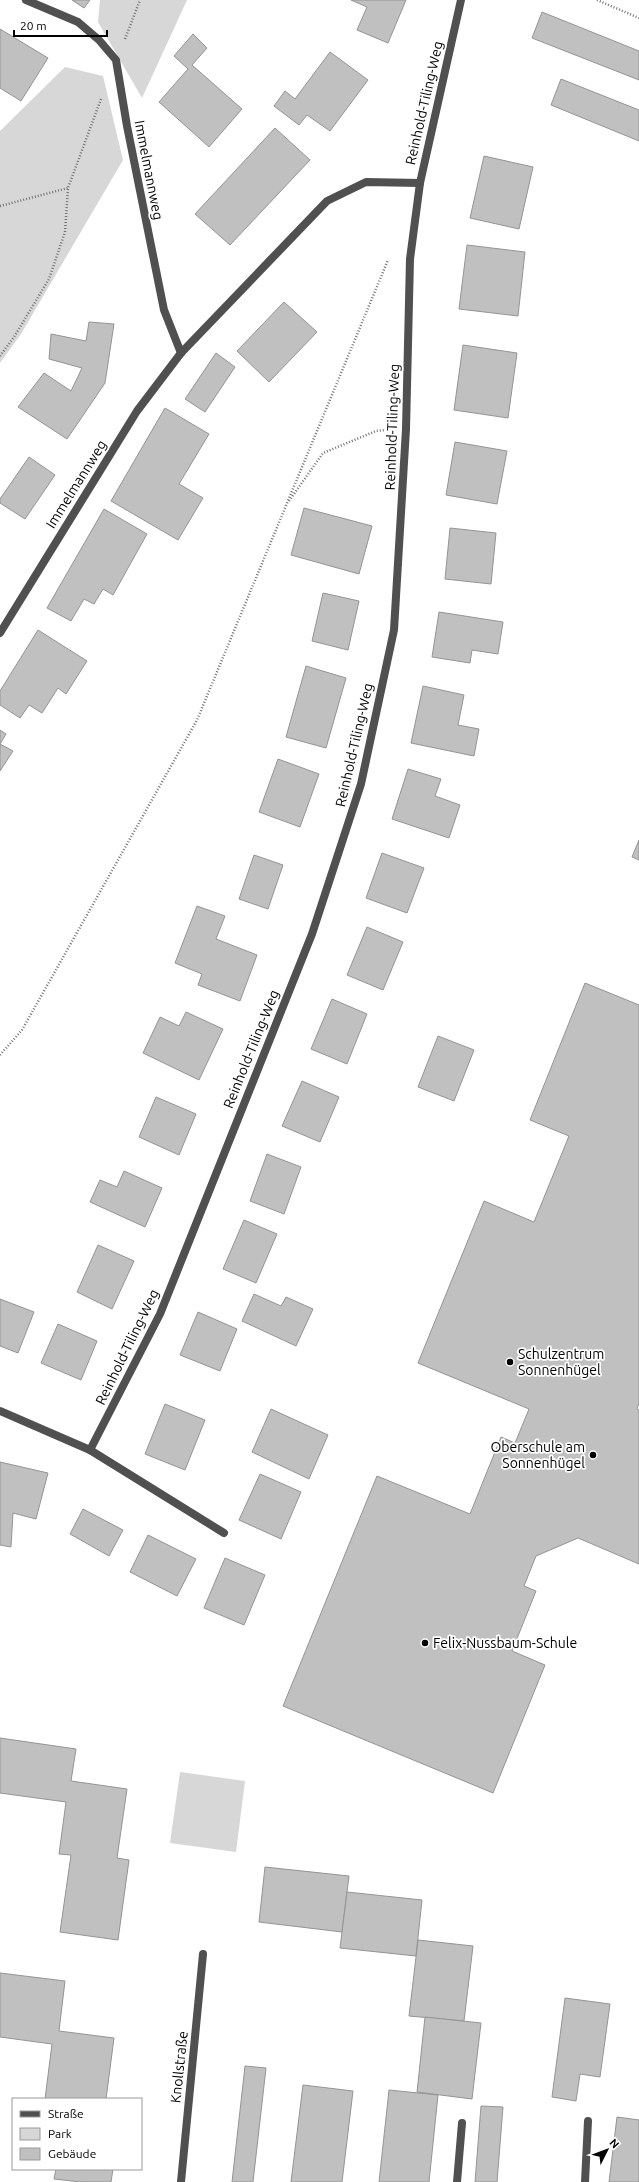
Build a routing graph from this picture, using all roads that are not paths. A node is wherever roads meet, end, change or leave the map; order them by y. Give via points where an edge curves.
1 (26, 0) edge
2 (461, 0) edge
3 (420, 183) junction
4 (181, 353) junction
5 (0, 633) edge
6 (0, 1411) edge
7 (90, 1450) junction
8 (224, 1533) dead end
9 (203, 1954) dead end
10 (588, 2121) dead end
11 (462, 2123) dead end
12 (181, 2182) edge
13 (457, 2182) edge
14 (585, 2182) edge

1 - 4 street, Immelmannweg via 78,22 99,40 116,60 164,310
2 - 3 street, Reinhold-Tiling-Weg
3 - 4 street, Immelmannweg via 366,182 327,201
3 - 7 street, Reinhold-Tiling-Weg via 410,259 406,428 394,630 361,784 312,934 160,1314
4 - 5 street, Immelmannweg via 137,411
6 - 7 street
7 - 8 street
9 - 12 street, Knollstraße
10 - 14 street
11 - 13 street

